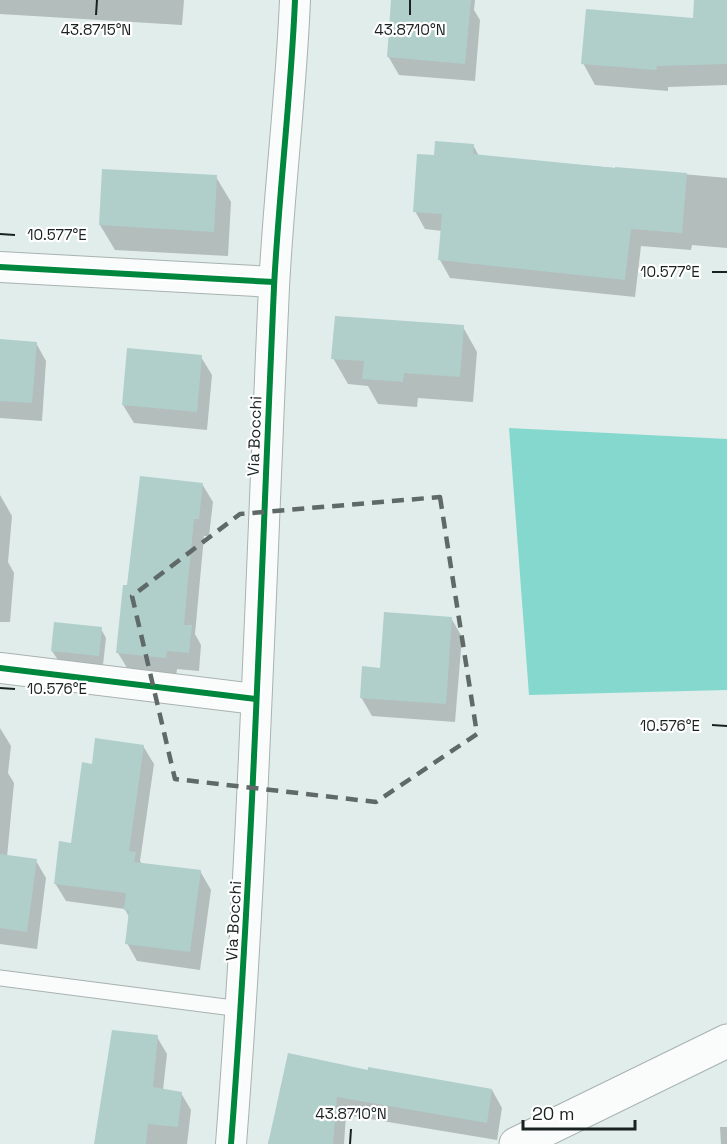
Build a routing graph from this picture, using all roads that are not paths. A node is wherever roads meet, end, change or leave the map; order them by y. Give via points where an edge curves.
1 (295, 0) edge
2 (0, 267) edge
3 (274, 282) junction
4 (0, 668) edge
5 (256, 699) junction
6 (0, 978) edge
7 (242, 1009) junction
8 (727, 1041) edge
9 (231, 1144) edge
10 (516, 1144) edge

1 - 3 street, Via Bocchi
2 - 3 street
3 - 5 street, Via Bocchi
4 - 5 street
5 - 7 street, Via Bocchi
6 - 7 lane
7 - 9 street, Via Bocchi
8 - 10 main road

